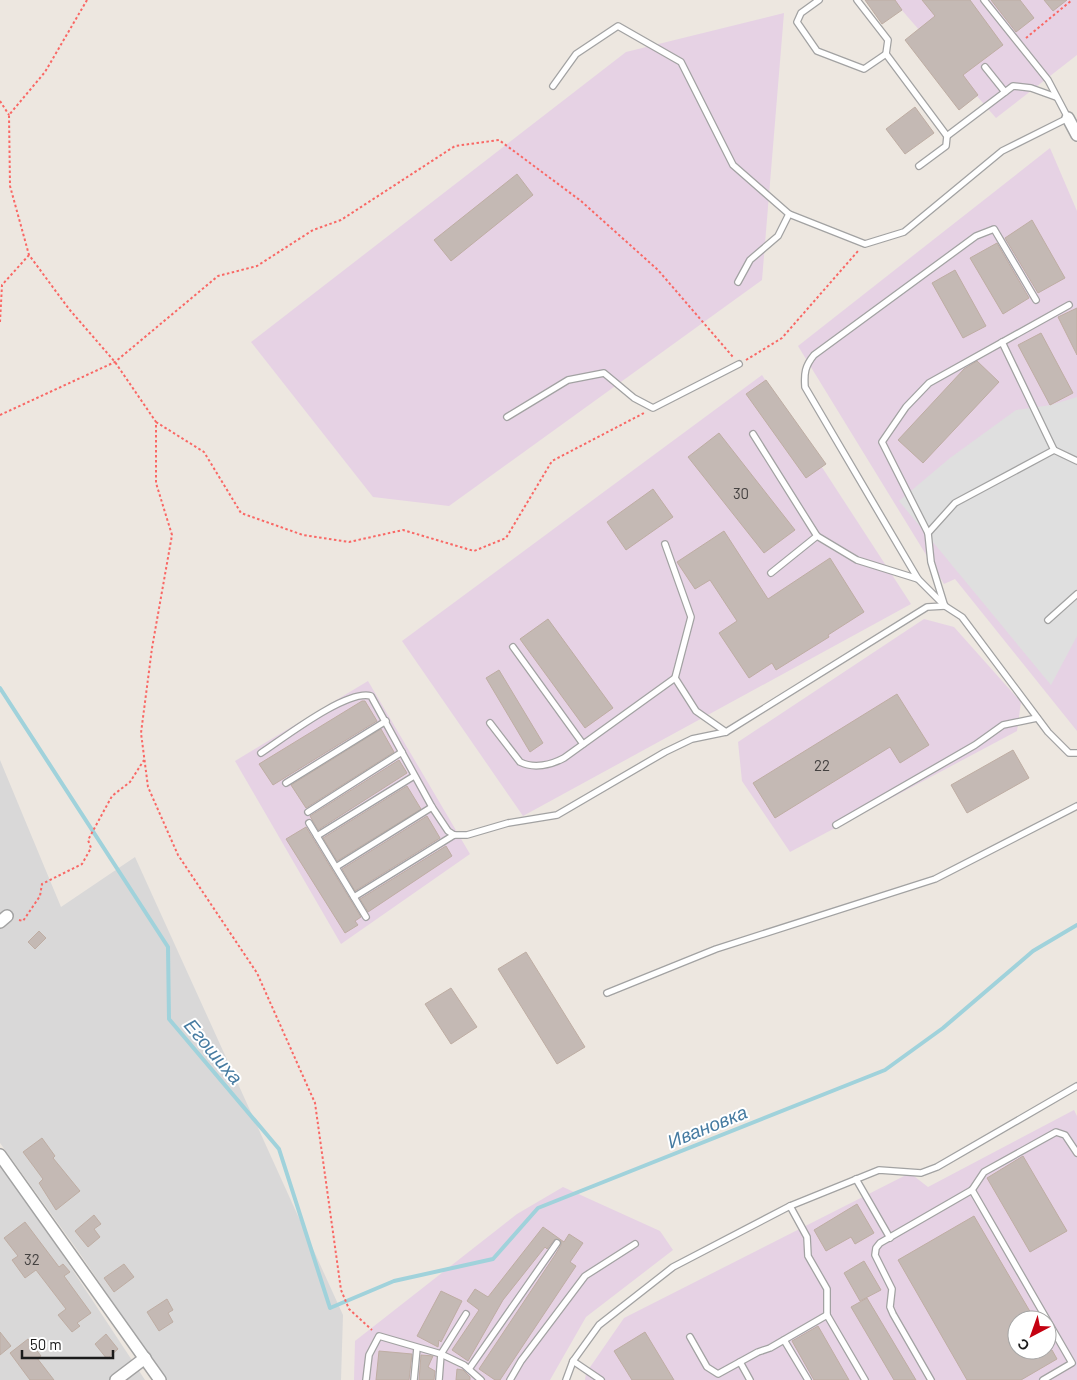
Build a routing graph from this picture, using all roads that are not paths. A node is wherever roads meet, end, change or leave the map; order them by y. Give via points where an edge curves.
1 (819, 0) edge
2 (857, 0) edge
3 (984, 0) edge
4 (886, 54) junction
5 (985, 67) dead end
6 (553, 86) dead end
7 (1005, 92) junction
8 (1056, 97) junction
9 (1068, 118) junction
10 (1077, 135) edge
11 (947, 136) junction
12 (919, 166) dead end
13 (789, 214) junction
14 (738, 282) dead end
15 (1036, 300) dead end
16 (1069, 305) dead end
17 (1002, 342) junction
18 (739, 364) road end
19 (507, 417) dead end
20 (753, 434) dead end
21 (1054, 450) junction
22 (1077, 462) edge
23 (928, 533) junction
24 (817, 536) junction
25 (665, 544) dead end
26 (770, 573) dead end
27 (918, 579) junction
28 (1077, 594) edge
29 (945, 606) junction
30 (1048, 620) dead end
31 (513, 647) dead end
32 (675, 678) junction
33 (1037, 718) junction
34 (386, 721) junction
35 (490, 723) dead end
36 (726, 732) junction
37 (583, 744) junction
38 (402, 752) junction
39 (261, 753) dead end
40 (1077, 753) edge
41 (414, 776) junction
42 (286, 783) dead end
43 (432, 806) junction
44 (1077, 806) edge
45 (308, 812) dead end
46 (309, 823) dead end
47 (836, 825) dead end
48 (454, 835) junction
49 (317, 836) junction
50 (336, 867) junction
51 (354, 897) junction
52 (366, 917) dead end
53 (607, 993) dead end
54 (1077, 1086) edge
55 (1077, 1153) edge
56 (0, 1155) edge
57 (856, 1179) junction
58 (972, 1190) junction
59 (790, 1206) junction
60 (890, 1238) junction
61 (557, 1243) dead end
62 (635, 1244) dead end
63 (466, 1314) dead end
64 (827, 1315) junction
65 (690, 1337) dead end
66 (784, 1340) junction
67 (416, 1348) junction
68 (441, 1354) junction
69 (146, 1358) junction
70 (573, 1362) junction
71 (740, 1362) junction
72 (1075, 1362) edge
73 (469, 1369) junction
74 (116, 1380) edge
75 (160, 1380) edge
76 (366, 1380) edge
77 (414, 1380) edge
78 (439, 1380) edge
79 (481, 1380) edge
80 (510, 1380) edge
81 (566, 1380) edge
82 (601, 1380) edge
83 (750, 1380) edge
84 (808, 1380) edge
85 (864, 1380) edge
86 (931, 1380) edge
87 (1043, 1380) edge

1 - 4 lane via 801,13 797,22 817,51 864,69
2 - 4 lane via 888,40
3 - 8 lane via 1048,80
4 - 11 lane
5 - 7 lane
6 - 13 lane via 576,54 618,26 681,62 733,165
7 - 8 lane via 1013,86 1031,88
7 - 11 lane
8 - 9 lane
9 - 10 street
9 - 13 lane via 1002,151 904,232 865,244
11 - 12 lane via 946,146
13 - 14 lane via 778,236 750,260
15 - 27 lane via 994,229 976,236 806,364 805,386
16 - 17 lane
17 - 21 lane
17 - 23 lane via 929,383 906,407 882,442
18 - 19 lane via 653,408 634,398 604,373 568,380
20 - 24 lane
21 - 22 lane
21 - 23 lane via 956,503
23 - 29 lane via 931,562
24 - 26 lane
24 - 27 lane via 858,560
25 - 32 lane via 691,617
27 - 29 lane
28 - 30 lane
29 - 33 lane via 962,617
29 - 36 lane via 927,608
31 - 37 lane
32 - 36 lane via 696,711
32 - 37 lane
33 - 40 lane via 1069,753
33 - 47 lane via 1003,725 975,745
34 - 38 lane
34 - 39 lane via 370,696 362,693 344,700
34 - 42 lane
35 - 37 lane via 512,755 526,766 556,762
36 - 48 lane via 692,739 557,816
38 - 41 lane
38 - 45 lane
41 - 43 lane
41 - 49 lane
43 - 48 lane
43 - 50 lane
44 - 53 lane via 935,878 716,949
46 - 49 lane
48 - 51 lane
49 - 50 lane
50 - 51 lane
51 - 52 lane
54 - 57 lane via 937,1167 921,1173 879,1170
55 - 58 lane via 1065,1135 1056,1132 984,1172
56 - 69 street
57 - 59 lane
57 - 60 lane
58 - 60 lane
58 - 72 lane
59 - 64 lane via 807,1236 808,1256 827,1289
59 - 70 lane via 673,1267 600,1325
60 - 86 lane via 876,1248 875,1255 892,1289 890,1306 893,1314
61 - 73 lane
62 - 80 lane via 585,1276
63 - 68 lane
64 - 66 lane
64 - 85 lane
65 - 71 lane via 712,1372 722,1372
66 - 71 lane
66 - 84 lane
67 - 68 lane
67 - 76 lane via 379,1336 369,1355
67 - 77 lane
68 - 73 lane
68 - 78 lane
69 - 74 street
69 - 75 street
70 - 81 lane
70 - 82 lane
71 - 83 lane
72 - 87 lane
73 - 79 lane

